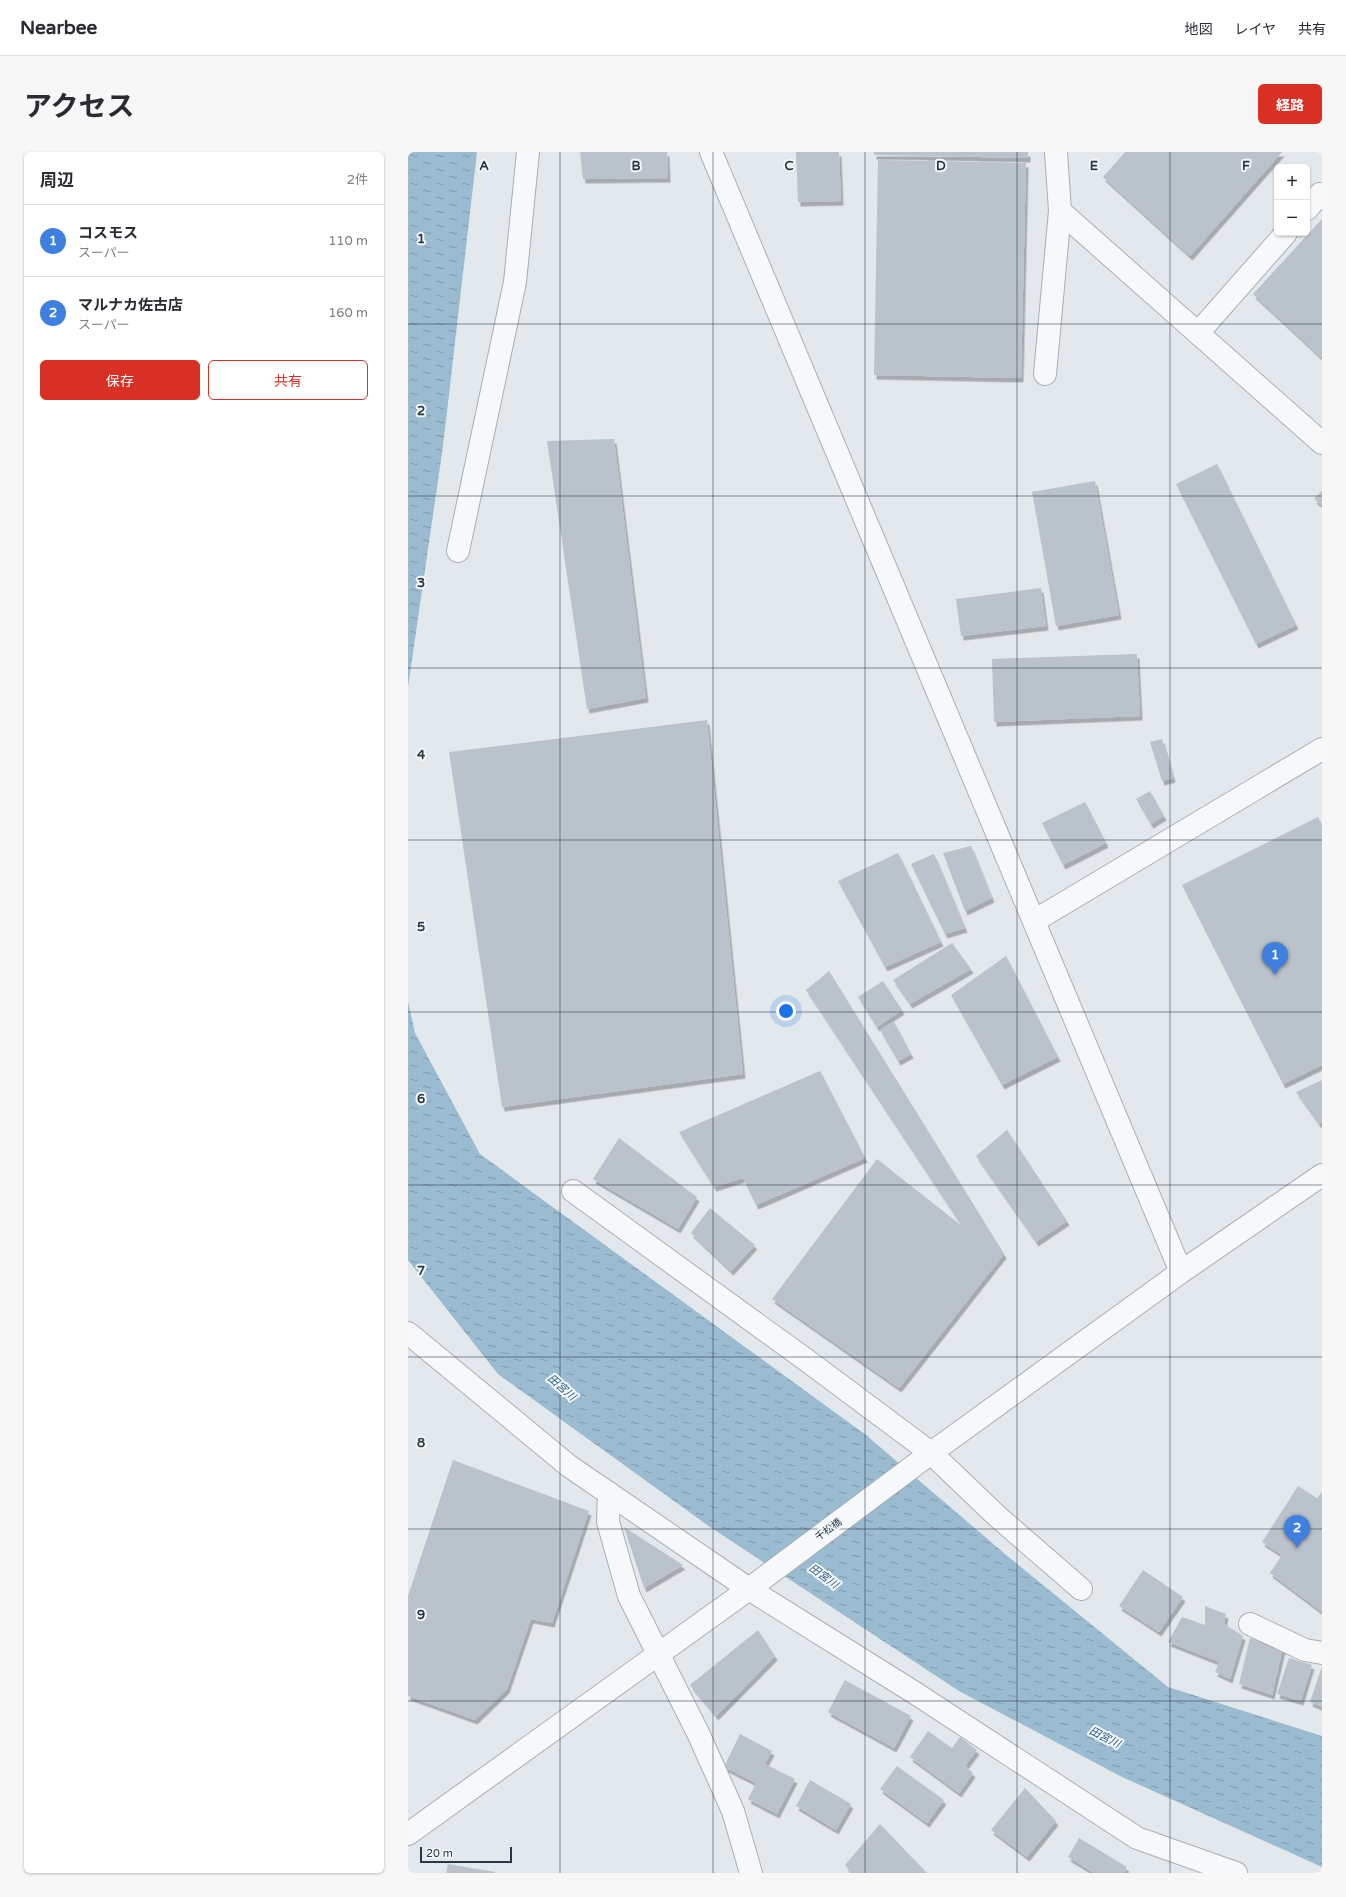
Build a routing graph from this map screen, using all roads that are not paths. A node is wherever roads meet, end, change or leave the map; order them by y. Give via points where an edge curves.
1 (528, 152) edge
2 (711, 152) edge
3 (1056, 152) edge
4 (1060, 211) junction
5 (1283, 236) edge
6 (1198, 333) junction
7 (1045, 374) dead end
8 (1322, 443) edge
9 (458, 551) dead end
10 (1322, 749) edge
11 (1034, 921) junction
12 (1322, 1175) edge
13 (573, 1191) dead end
14 (1181, 1272) junction
15 (408, 1333) edge
16 (931, 1453) junction
17 (609, 1493) junction
18 (749, 1589) junction
19 (1081, 1589) dead end
20 (1250, 1624) dead end
21 (658, 1653) junction
22 (1322, 1654) edge
23 (408, 1834) edge
24 (750, 1873) edge
25 (1236, 1873) edge

1 - 9 street via 515,282
2 - 11 street
3 - 4 street
4 - 6 street
4 - 7 street
5 - 6 street
6 - 8 street
10 - 11 street
11 - 14 street
12 - 14 street, 千松橋
13 - 16 street
14 - 16 street, 千松橋
15 - 17 street via 569,1466
16 - 18 street, 千松橋
16 - 19 street via 998,1517
17 - 18 street
17 - 21 street via 608,1522 629,1596
18 - 21 street, 千松橋
18 - 25 street via 1137,1838
20 - 22 street via 1305,1650
21 - 23 street, 千松橋
21 - 24 street via 733,1811

